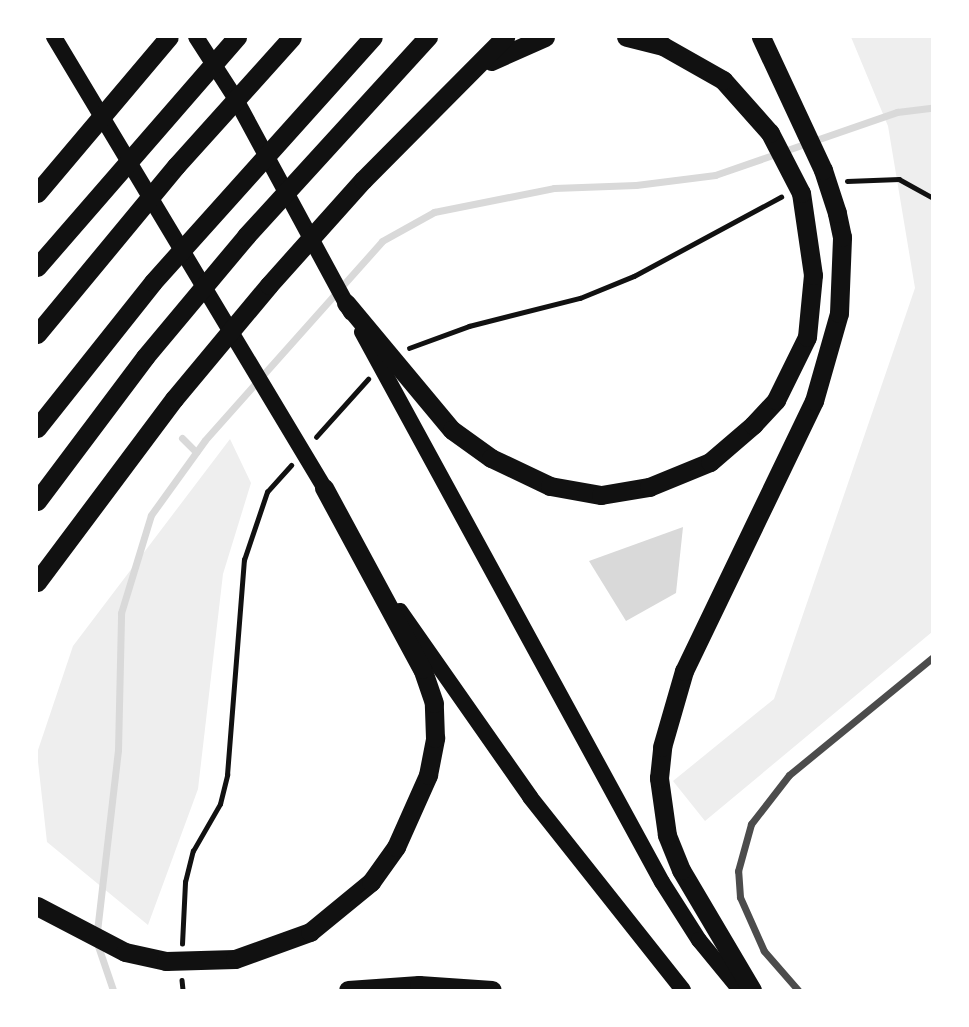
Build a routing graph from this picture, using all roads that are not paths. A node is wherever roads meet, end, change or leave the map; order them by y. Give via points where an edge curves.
1 (54, 37) edge
2 (169, 37) edge
3 (196, 37) edge
4 (237, 37) edge
5 (292, 37) edge
6 (373, 37) edge
7 (428, 37) edge
8 (505, 37) edge
9 (545, 37) edge
10 (626, 37) edge
11 (761, 37) edge
12 (438, 103) junction
13 (37, 193) edge
14 (37, 267) edge
15 (346, 303) joint
16 (37, 334) edge
17 (405, 391) junction
18 (37, 428) edge
19 (324, 488) junction
20 (37, 501) edge
21 (37, 582) edge
22 (932, 658) edge
23 (37, 906) edge
24 (348, 990) edge
25 (492, 990) edge
26 (683, 990) edge
27 (740, 990) edge
28 (752, 990) edge
29 (798, 990) edge

1 - 19 main road
2 - 13 highway
3 - 15 main road via 234,96
4 - 14 highway
5 - 16 highway via 176,166
6 - 18 highway via 153,282
7 - 20 highway via 246,236 145,357
8 - 12 highway
9 - 12 highway via 501,53
10 - 17 highway via 663,46 723,80 754,111 787,161 801,194 810,240 812,307 807,337 776,400 710,462 678,478 601,495 550,486 491,458
11 - 28 highway via 822,170 842,237 839,313 826,370 799,435 706,620 671,709 662,747 659,799 667,835 701,908
12 - 21 highway via 269,285 119,470
15 - 17 highway
17 - 27 main road via 662,882 699,940
19 - 23 highway via 422,669 434,703 432,752 415,813 371,882 310,932 235,959 166,961 135,955 78,932
19 - 26 main road via 417,638 530,797
22 - 29 street via 789,775 751,824 741,852 740,897 750,927
24 - 25 highway via 419,985

